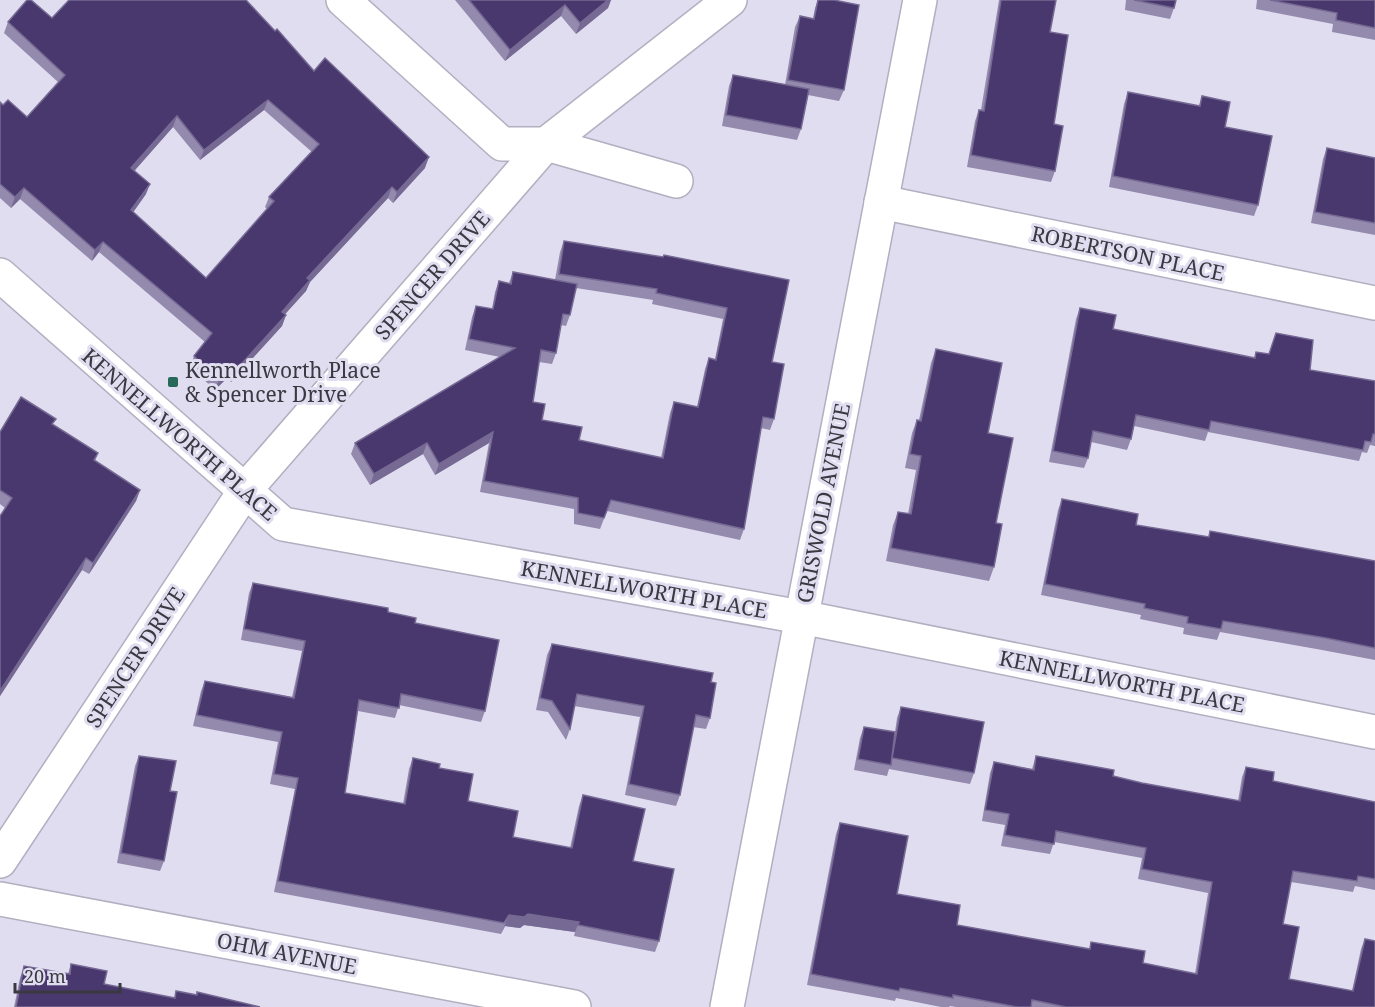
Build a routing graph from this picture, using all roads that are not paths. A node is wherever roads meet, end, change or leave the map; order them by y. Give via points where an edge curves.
1 (343, 0) edge
2 (730, 0) edge
3 (920, 0) edge
4 (546, 144) junction
5 (676, 181) dead end
6 (881, 202) junction
7 (0, 275) edge
8 (1375, 303) edge
9 (246, 489) junction
10 (801, 617) junction
11 (1375, 732) edge
12 (0, 861) edge
13 (0, 898) edge
14 (574, 1007) edge
15 (727, 1007) edge

1 - 4 street via 502,144
2 - 4 street, SPENCER DRIVE
3 - 6 street, GRISWOLD AVENUE
4 - 5 street
4 - 9 street, SPENCER DRIVE
6 - 8 street, ROBERTSON PLACE
6 - 10 street, GRISWOLD AVENUE
7 - 9 street, KENNELLWORTH PLACE
9 - 10 street, KENNELLWORTH PLACE via 283,524
9 - 12 street, SPENCER DRIVE
10 - 11 street, KENNELLWORTH PLACE
10 - 15 street, GRISWOLD AVENUE
13 - 14 street, OHM AVENUE

